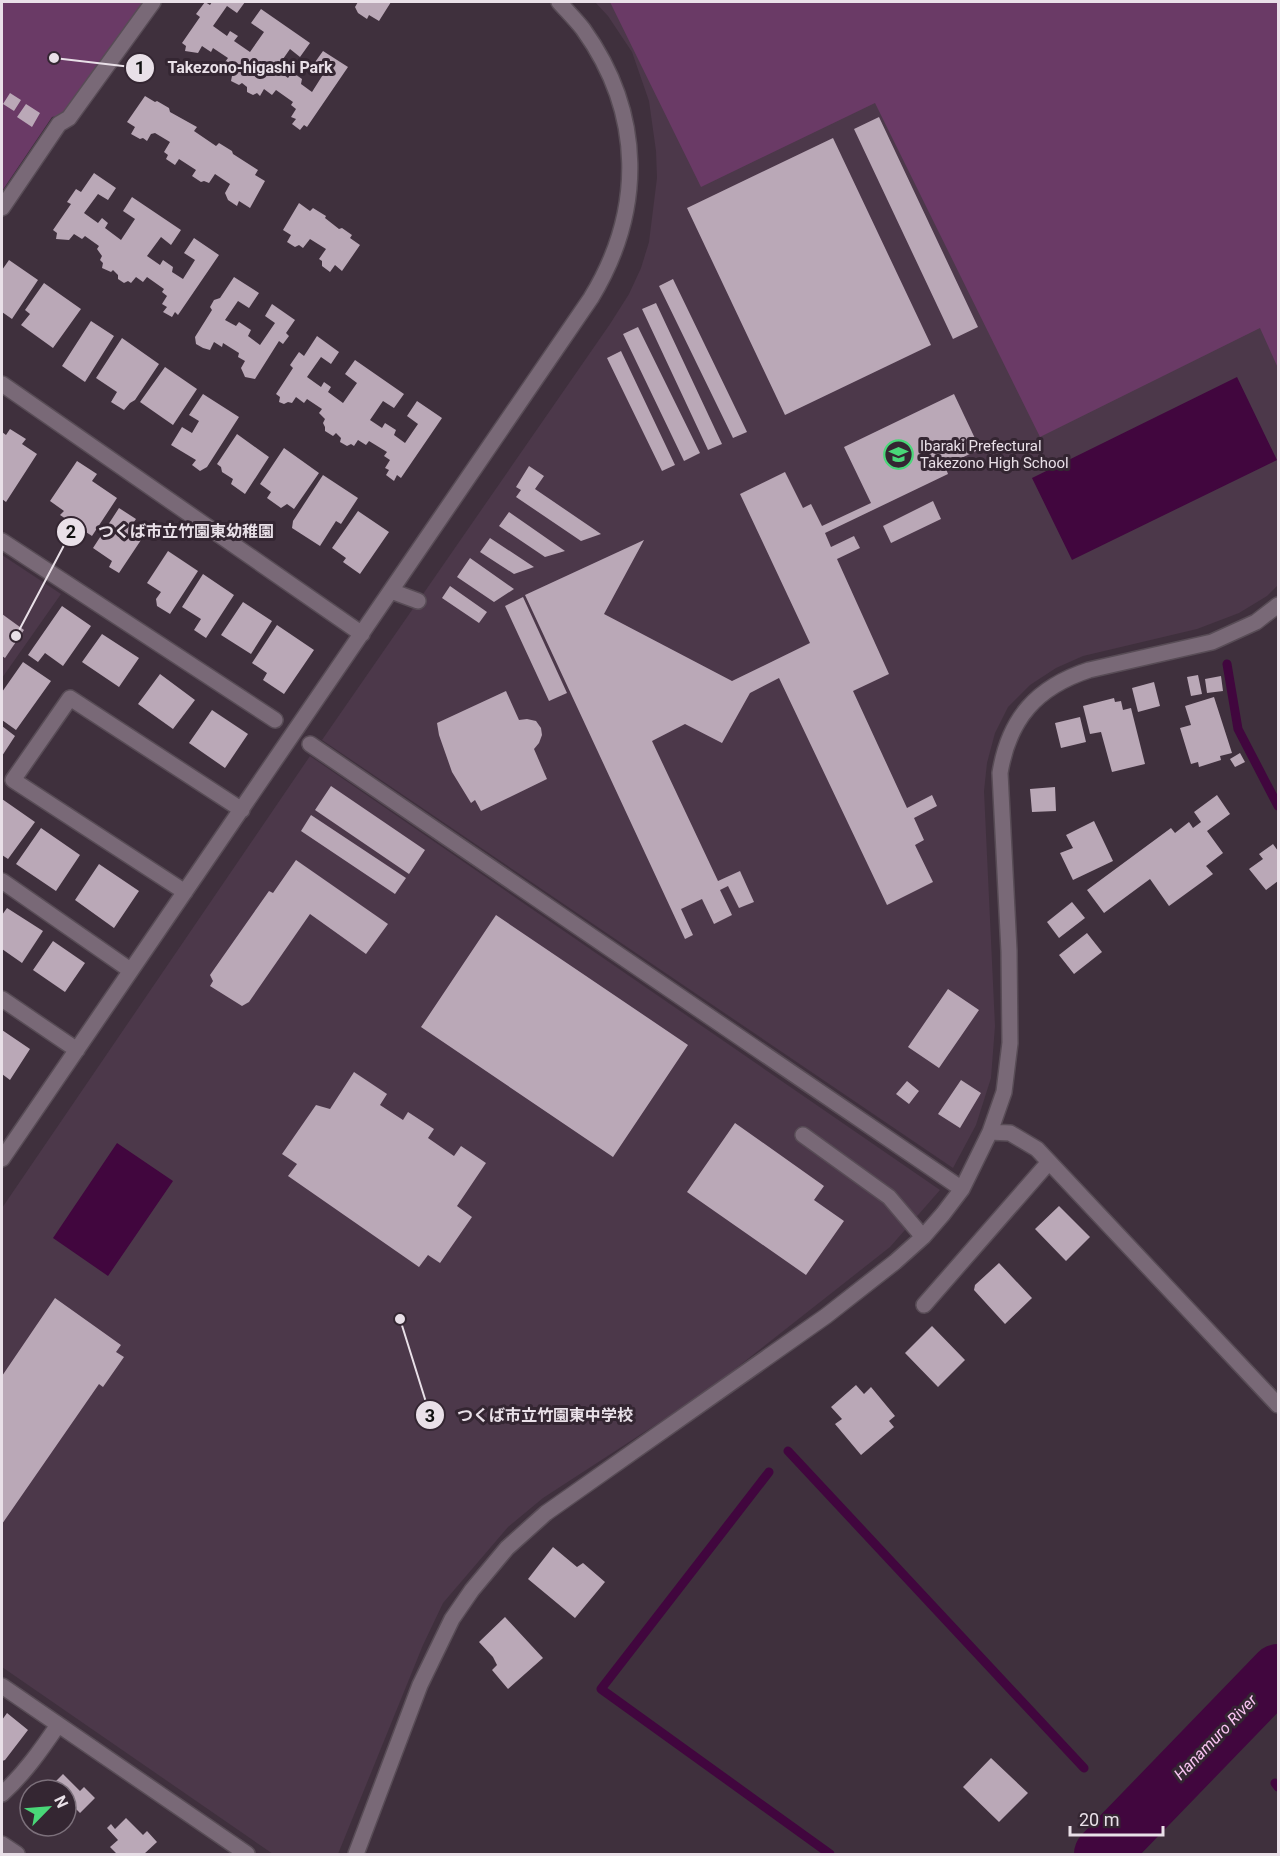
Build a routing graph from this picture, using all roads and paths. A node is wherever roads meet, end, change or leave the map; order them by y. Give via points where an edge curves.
1 (153, 2) edge
2 (559, 2) edge
3 (2, 208) edge
4 (2, 384) edge
5 (2, 541) edge
6 (392, 591) junction
7 (418, 601) dead end
8 (1278, 605) edge
9 (362, 634) junction
10 (275, 720) dead end
11 (310, 744) dead end
12 (242, 810) junction
13 (2, 881) edge
14 (185, 892) junction
15 (130, 970) junction
16 (2, 999) edge
17 (77, 1050) junction
18 (990, 1132) junction
19 (803, 1135) dead end
20 (2, 1159) edge
21 (1049, 1162) junction
22 (962, 1189) junction
23 (923, 1237) junction
24 (924, 1305) dead end
25 (1278, 1405) edge
26 (2, 1686) edge
27 (58, 1725) junction
28 (2, 1794) edge
29 (2, 1844) edge
30 (16, 1854) edge
31 (247, 1854) edge
32 (356, 1854) edge

1 - 3 street via 69,118 59,124
2 - 6 street via 583,29 619,100 629,143 627,208 606,273 591,298
4 - 9 street
5 - 10 street
6 - 7 street
6 - 9 street
8 - 18 street via 1256,622 1212,642 1069,676 1028,706 1010,735 1000,773 1010,1043 1004,1092
9 - 12 street
11 - 22 street
12 - 14 street
12 - 14 street via 70,698 13,780
13 - 15 street
14 - 15 street
15 - 17 street
16 - 17 street
17 - 20 street
18 - 21 street via 1010,1133 1037,1149
18 - 22 street
19 - 23 street via 889,1197
21 - 24 street
21 - 25 street
22 - 23 street
23 - 32 street via 826,1316 546,1513 507,1548 452,1619 420,1685
26 - 27 street
27 - 28 street
27 - 31 street
29 - 30 street

